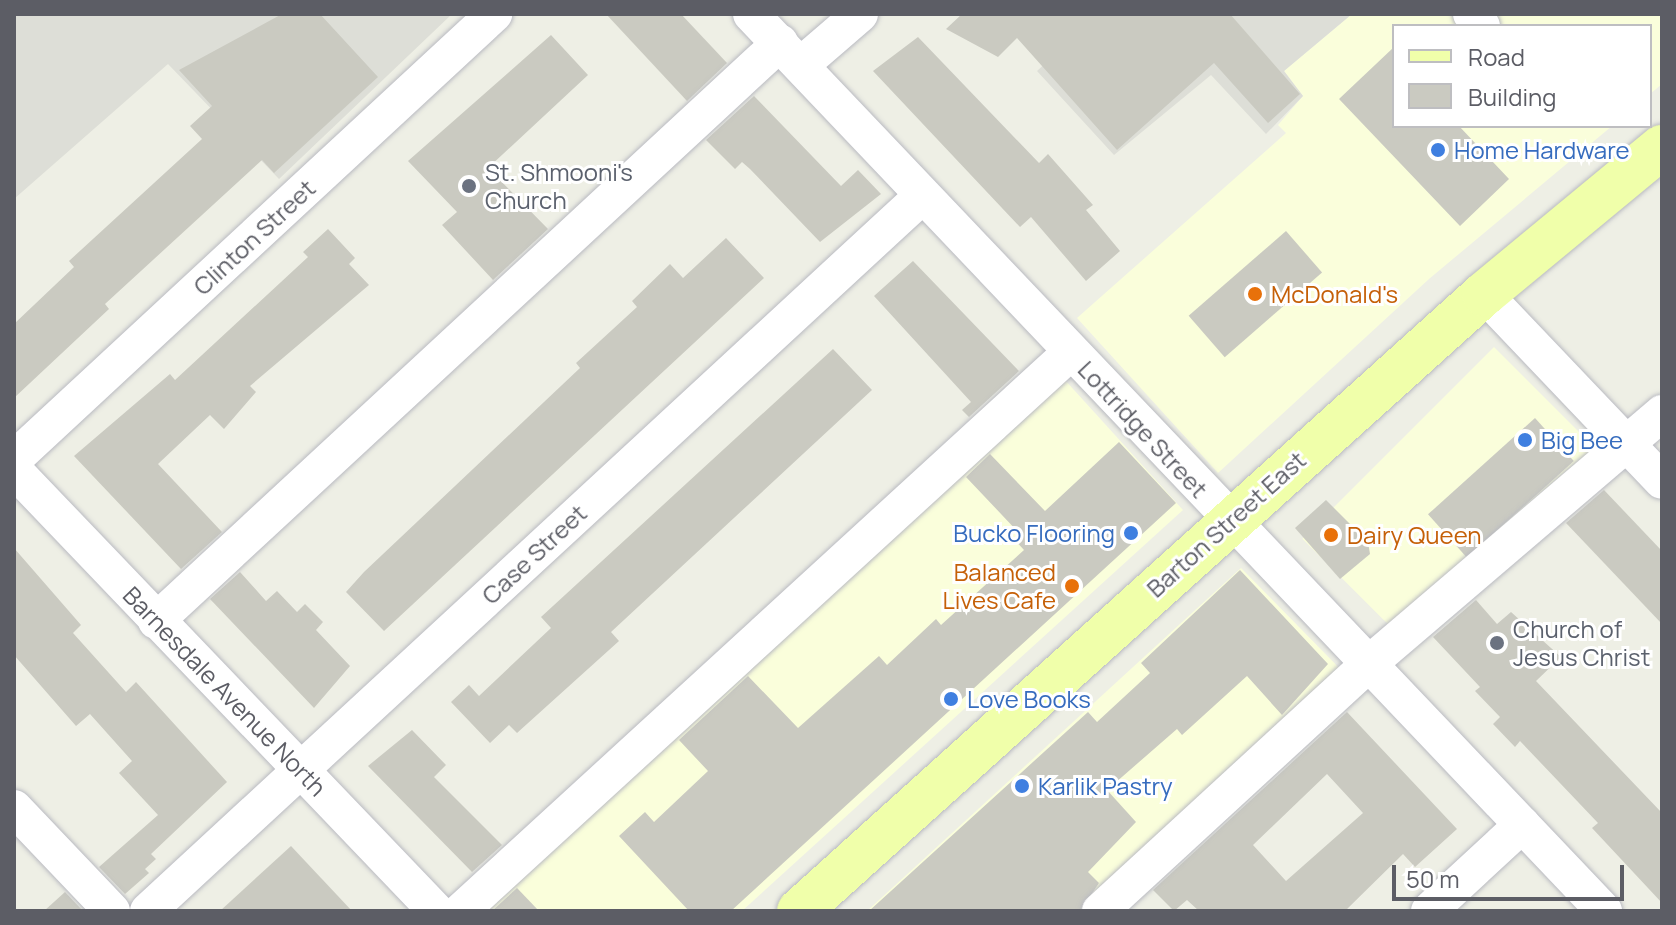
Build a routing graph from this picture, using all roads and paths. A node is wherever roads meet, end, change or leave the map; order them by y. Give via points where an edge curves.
1 (494, 14) edge
2 (751, 14) edge
3 (860, 14) edge
4 (791, 54) junction
5 (1662, 147) edge
6 (921, 197) junction
7 (1484, 294) junction
8 (1071, 352) junction
9 (1662, 413) edge
10 (1626, 444) junction
11 (14, 459) edge
12 (14, 470) edge
13 (1662, 481) edge
14 (1228, 521) junction
15 (156, 621) junction
16 (1372, 661) junction
17 (301, 769) junction
18 (14, 808) edge
19 (1522, 825) junction
20 (112, 911) edge
21 (148, 911) edge
22 (436, 911) edge
23 (461, 911) edge
24 (799, 911) edge
25 (1100, 911) edge
26 (1429, 911) edge
27 (1604, 911) edge

1 - 11 street, Clinton Street
2 - 4 street, Lottridge Street
3 - 4 street
4 - 6 street, Lottridge Street
4 - 15 street
5 - 7 main road, Barton Street East
6 - 8 street, Lottridge Street
6 - 17 street, Case Street
7 - 10 street
7 - 14 main road, Barton Street East
8 - 14 street, Lottridge Street
8 - 23 street
9 - 10 street
10 - 13 street
10 - 16 street
12 - 15 street, Barnesdale Avenue North
14 - 16 street, Lottridge Street
14 - 24 main road, Barton Street East
15 - 17 street, Barnesdale Avenue North
16 - 19 street, Lottridge Street
16 - 25 street
17 - 21 street, Case Street
17 - 22 street, Barnesdale Avenue North
18 - 20 street
19 - 26 street
19 - 27 street, Lottridge Street

